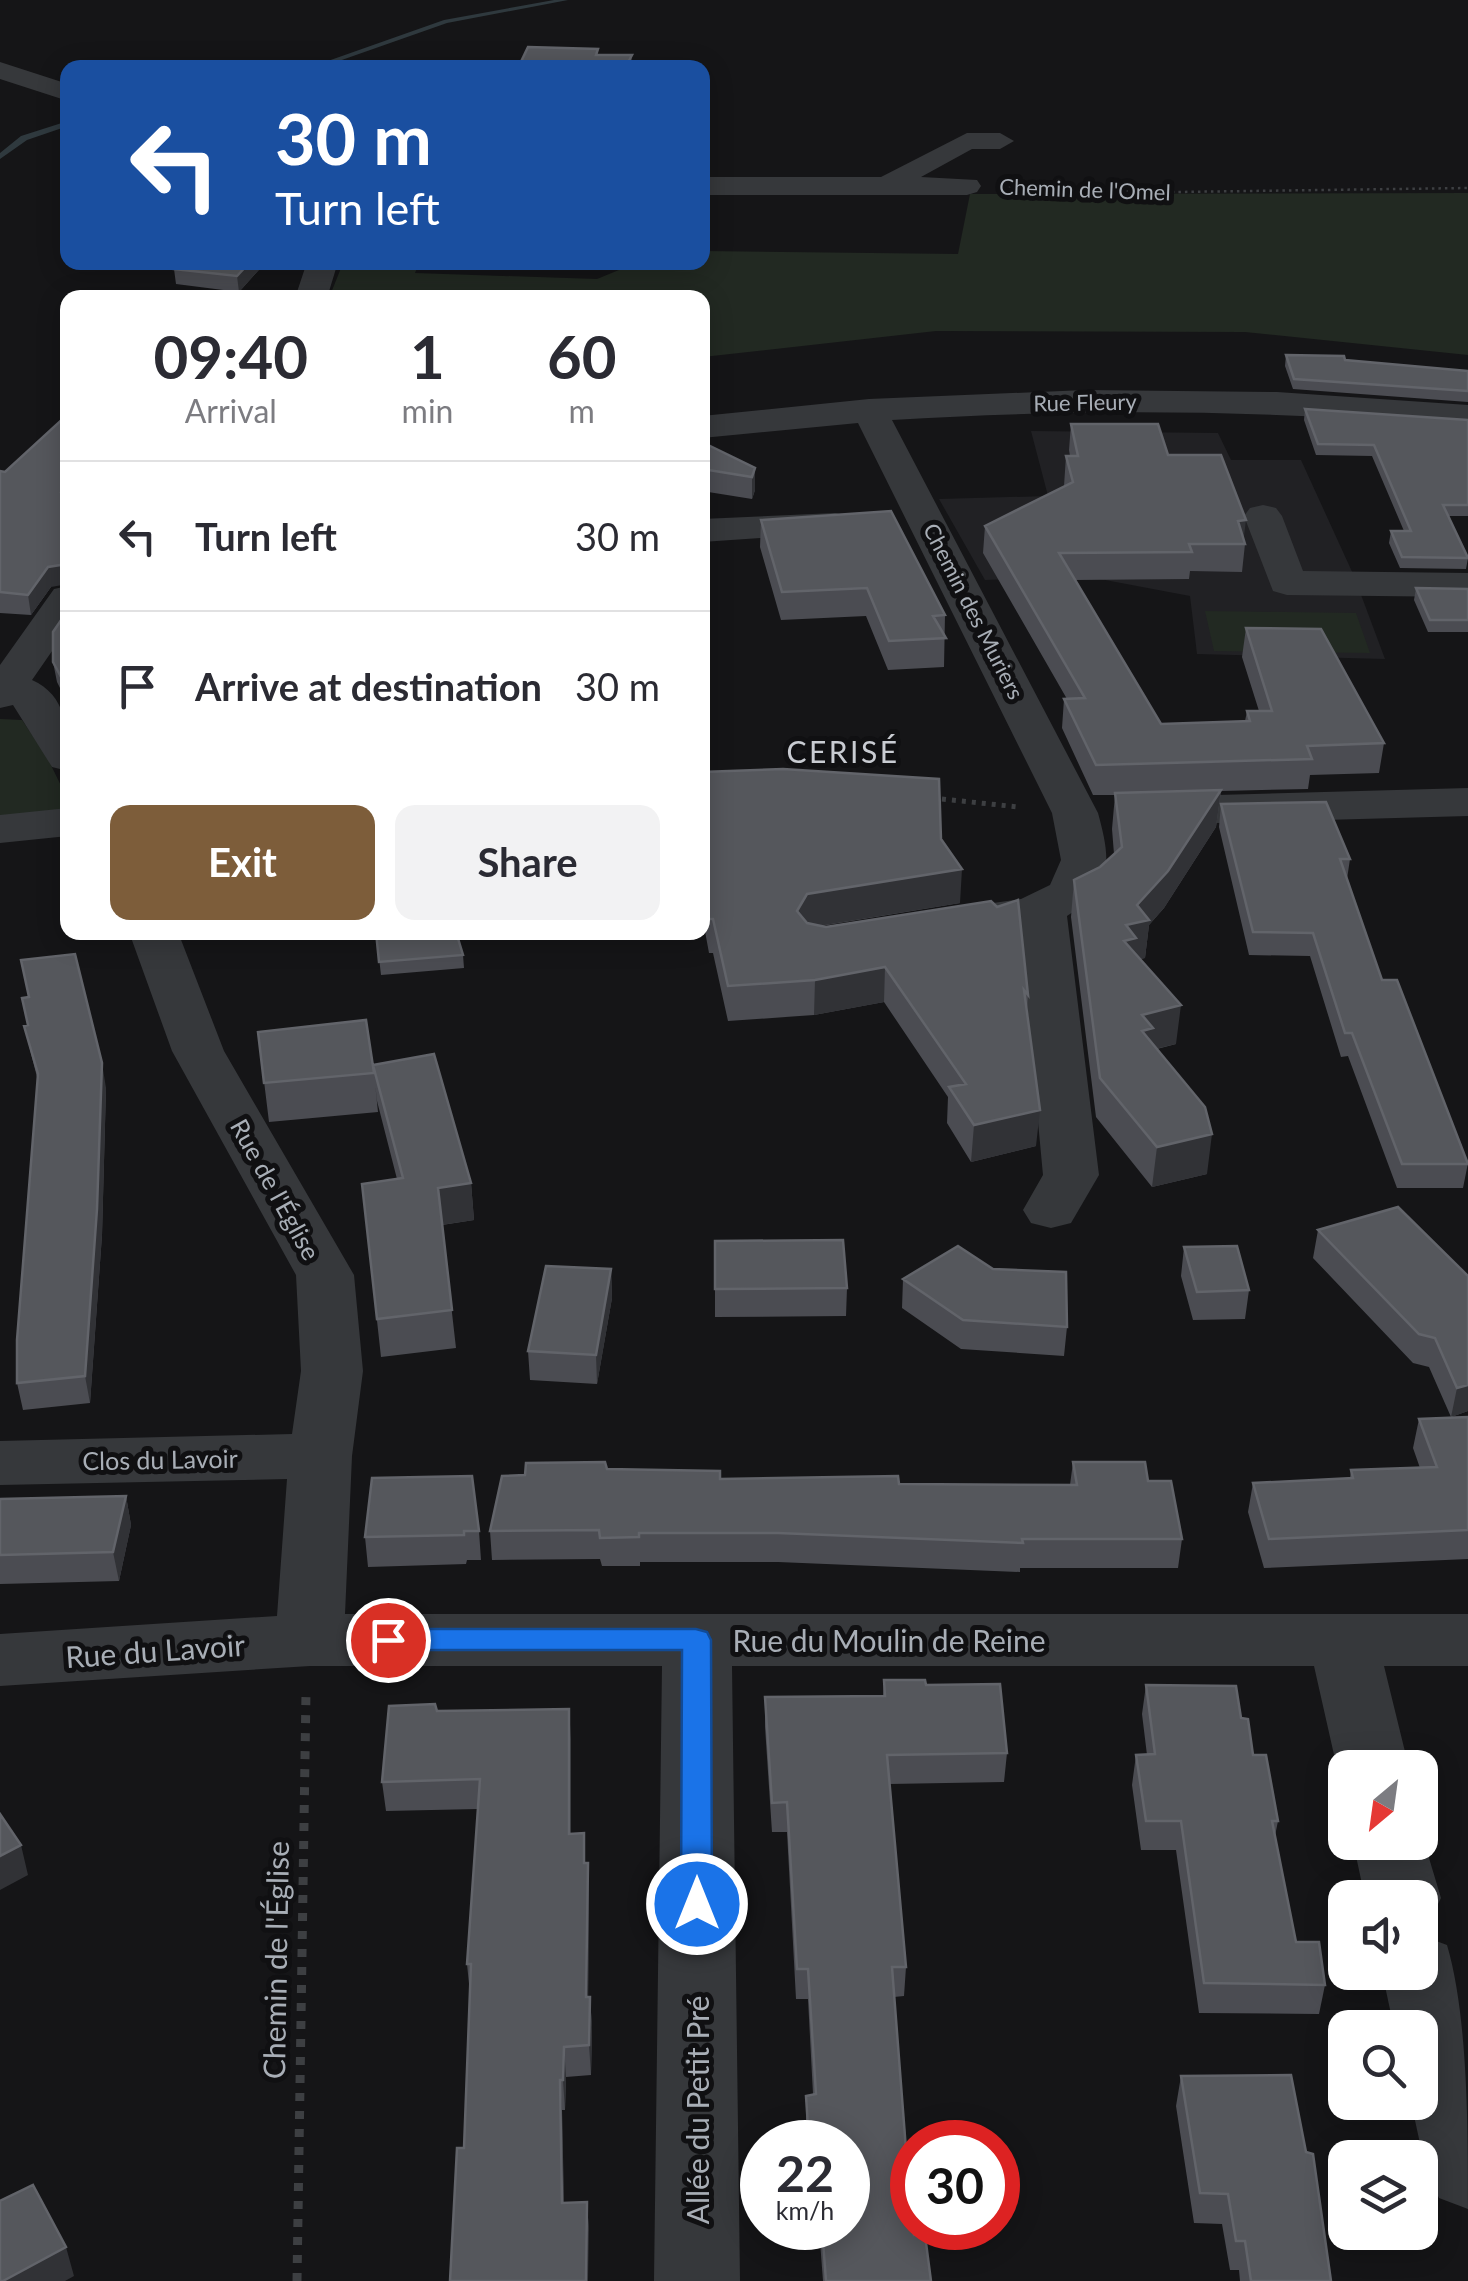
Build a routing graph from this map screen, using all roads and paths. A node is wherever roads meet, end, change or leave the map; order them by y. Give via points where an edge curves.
1 (0, 70) edge
2 (60, 89) edge
3 (1000, 141) dead end
4 (886, 185) junction
5 (710, 186) edge
6 (967, 186) joint
7 (1468, 188) edge
8 (869, 410) junction
9 (1468, 416) edge
10 (710, 426) edge
11 (1263, 516) dead end
12 (897, 520) junction
13 (710, 532) edge
14 (1468, 586) edge
15 (60, 610) edge
16 (4, 691) edge
17 (60, 745) edge
18 (918, 796) edge
19 (1468, 802) edge
20 (1075, 813) junction
21 (60, 823) edge
22 (0, 830) edge
23 (1042, 909) junction
24 (900, 930) edge
25 (157, 940) edge
26 (1051, 1210) dead end
27 (320, 1456) junction
28 (0, 1463) edge
29 (310, 1640) junction
30 (696, 1640) junction
31 (1342, 1640) junction
32 (1468, 1640) edge
33 (0, 1660) edge
34 (1369, 1750) edge
35 (1425, 1990) edge
36 (1468, 2171) edge
37 (297, 2281) edge
38 (697, 2281) edge

1 - 2 street
3 - 4 street via 967,140
4 - 5 street, Chemin de l'Omel
4 - 6 street, Chemin de l'Omel
6 - 7 path, Chemin de l'Omel via 1176,192
8 - 9 street, Rue Fleury via 1130,401
8 - 10 street, Rue Fleury
8 - 12 street, Chemin des Muriers
11 - 14 street via 1287,583
12 - 13 street
12 - 20 street, Chemin des Muriers
15 - 16 street
16 - 17 street via 29,694
18 - 20 path
19 - 20 street
20 - 23 street, Chemin des Muriers via 1086,858 1079,880 1064,901
21 - 22 street
23 - 24 street
23 - 26 street via 1071,1175
25 - 27 street, Rue de l'Église via 198,1051 325,1275 332,1371
27 - 28 street, Clos du Lavoir
27 - 29 street, Rue de l'Église
29 - 30 street, Rue du Moulin de Reine
29 - 33 street, Rue du Lavoir
29 - 37 path, Chemin de l'Église via 302,1732
30 - 31 street, Rue du Moulin de Reine
30 - 38 street, Allée du Petit Pré
31 - 32 street, Rue du Moulin de Reine
31 - 34 street
35 - 36 street

